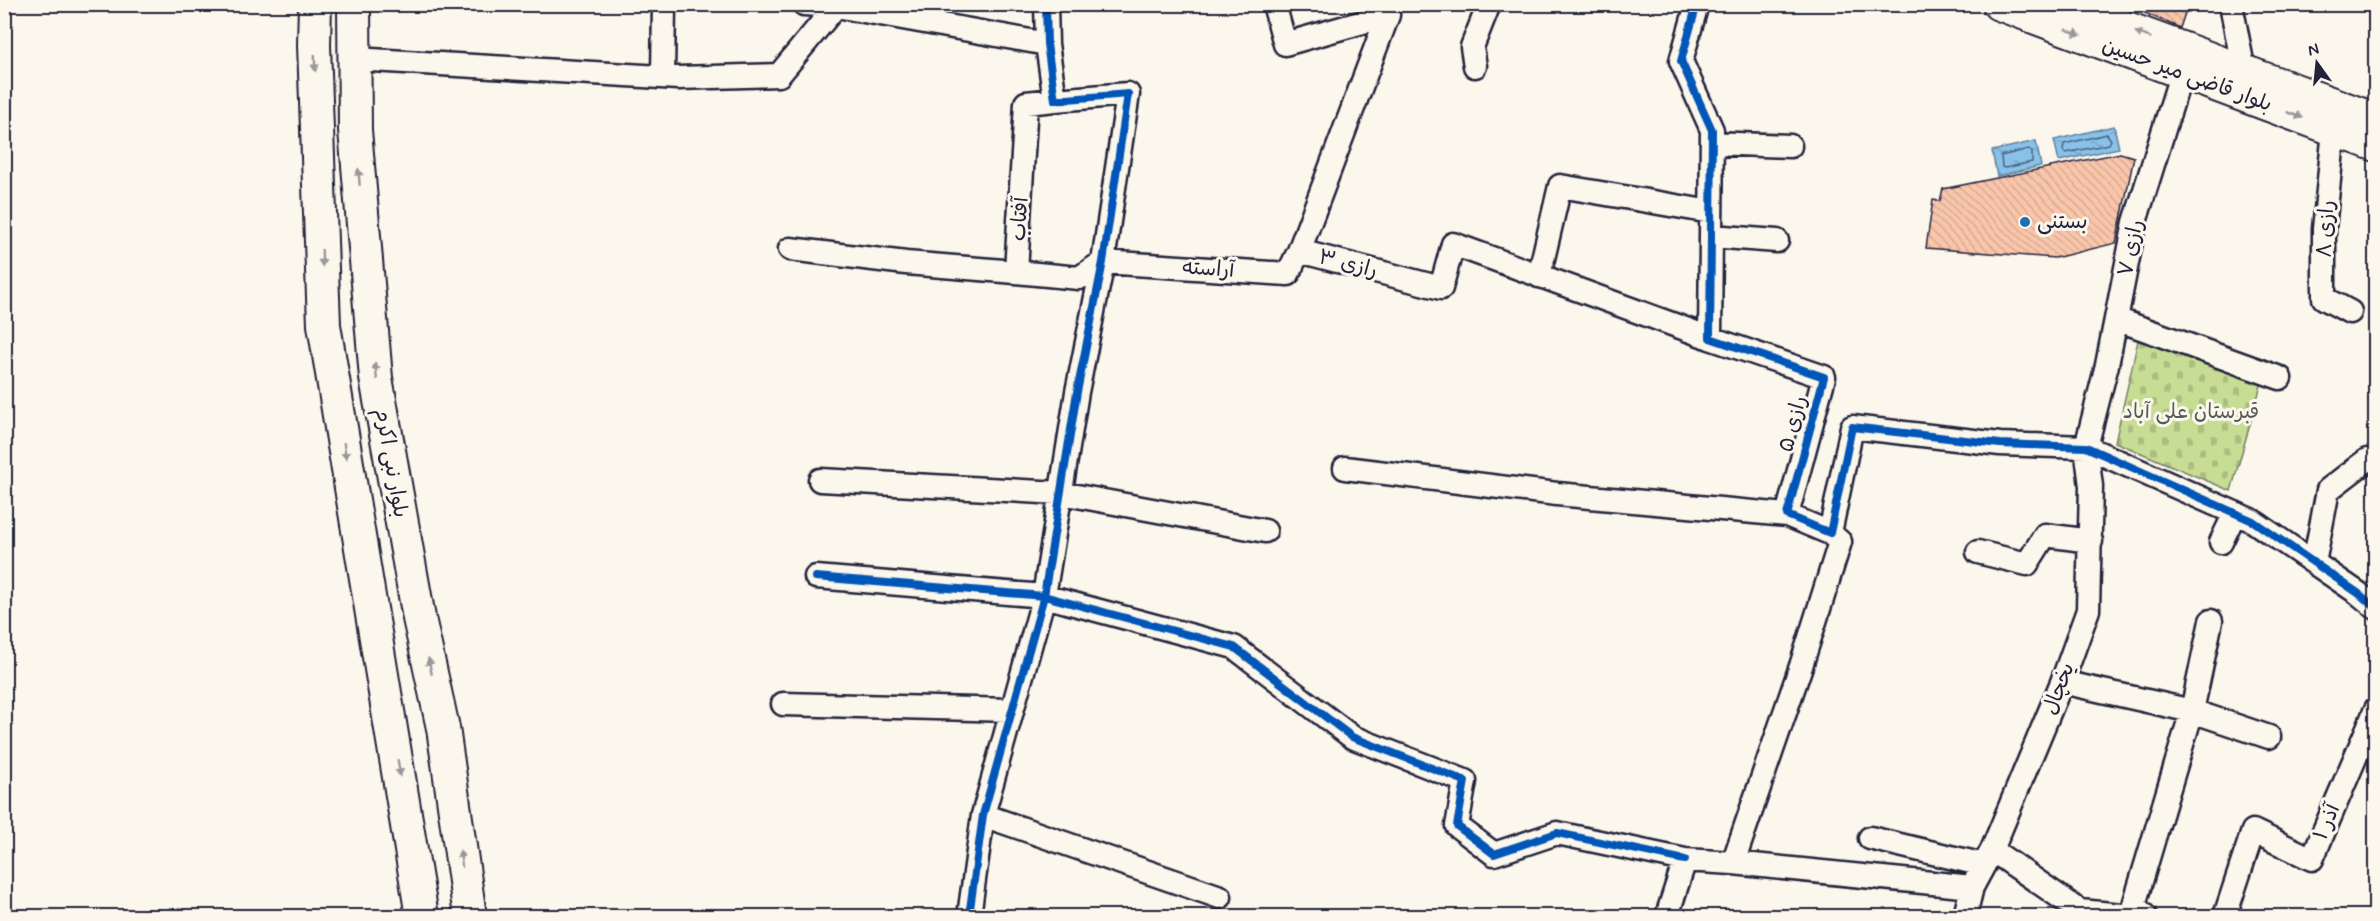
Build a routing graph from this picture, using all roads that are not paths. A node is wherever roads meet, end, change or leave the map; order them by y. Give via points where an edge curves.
1 (315, 4) edge
2 (354, 4) edge
3 (664, 4) edge
4 (804, 4) edge
5 (1046, 4) edge
6 (1274, 4) edge
7 (1489, 4) edge
8 (1697, 4) edge
9 (1999, 4) edge
10 (2062, 4) edge
11 (2231, 4) edge
12 (836, 6) junction
13 (1047, 44) junction
14 (354, 59) junction
15 (2185, 62) junction
16 (1475, 66) dead end
17 (2244, 72) junction
18 (663, 77) junction
19 (1055, 100) junction
20 (2376, 120) edge
21 (2334, 130) junction
22 (1712, 143) junction
23 (2376, 145) edge
24 (1790, 146) dead end
25 (1712, 212) junction
26 (1711, 236) junction
27 (1777, 241) dead end
28 (790, 249) dead end
29 (1299, 251) junction
30 (1103, 262) junction
31 (1016, 272) junction
32 (1539, 276) junction
33 (2350, 312) dead end
34 (2116, 319) junction
35 (1710, 338) junction
36 (2280, 378) dead end
37 (2086, 447) junction
38 (2367, 460) dead end
39 (1345, 468) dead end
40 (820, 480) dead end
41 (1061, 493) junction
42 (2235, 513) junction
43 (1787, 515) junction
44 (1264, 531) dead end
45 (1830, 533) junction
46 (2091, 541) junction
47 (2221, 542) dead end
48 (1978, 552) dead end
49 (2314, 563) junction
50 (816, 577) dead end
51 (1044, 596) junction
52 (2376, 609) edge
53 (2211, 621) dead end
54 (2062, 682) junction
55 (783, 704) dead end
56 (2376, 709) edge
57 (1011, 711) junction
58 (2192, 711) junction
59 (443, 728) junction
60 (394, 735) junction
61 (2269, 736) dead end
62 (983, 815) junction
63 (1870, 838) dead end
64 (1988, 857) junction
65 (1685, 860) junction
66 (1733, 862) junction
67 (1972, 887) junction
68 (1220, 897) dead end
69 (2082, 914) edge
70 (423, 916) edge
71 (470, 916) edge
72 (969, 916) edge
73 (1667, 916) edge
74 (1965, 916) edge
75 (2133, 916) edge
76 (2145, 916) edge
77 (2225, 916) edge

1 -> 60 main road, بلوار نبی اکرم via 324,325
2 - 14 main road, بلوار نبی اکرم
3 - 18 street
4 - 12 street
5 - 13 street
6 - 29 street, رازی ۳ via 1285,44 1388,15
7 - 16 street via 1472,47
8 - 22 street via 1681,61 1712,130
9 -> 15 main road, بلوار قاضی میر حسین
15 -> 10 main road, بلوار قاضی میر حسین
11 - 17 street
12 - 13 street
12 - 18 street via 779,75
13 - 19 street
14 - 18 street
59 -> 14 main road, بلوار نبی اکرم via 376,378 355,130
15 - 17 main road, بلوار قاضی میر حسین
15 -> 21 main road, بلوار قاضی میر حسین
15 - 34 street, رازی ۷ via 2135,222
17 - 20 main road, بلوار قاضی میر حسین
19 - 30 street via 1128,94
19 - 31 street, آفتاب via 1026,103
21 - 23 main road, بلوار قاضی میر حسین
21 - 33 street, رازی ۸ via 2324,229 2324,298
22 - 24 street
22 - 25 street
25 - 26 street
25 - 32 street via 1560,186
26 - 27 street
26 - 35 street
28 - 31 street
29 - 30 street, آراسته via 1288,274
29 - 32 street, رازی ۳ via 1441,288 1453,244
30 - 31 street, آفتاب via 1079,278
30 - 41 street
32 - 35 street, رازی ۳
34 - 36 street
34 - 37 street, رازی ۷
35 - 43 street, رازی ۵ via 1824,377
37 - 42 street
37 - 45 street via 2000,444 1852,427
37 - 46 street, یخچال
38 - 49 street via 2328,490
39 - 43 street via 1557,494
40 - 41 street
41 - 44 street
41 - 51 street
42 - 47 street
42 - 49 street
43 - 45 street
45 - 66 street via 1840,542
46 - 48 street via 2045,535 2026,564
46 - 54 street, یخچال via 2088,610
49 - 52 street
50 - 51 street
51 - 57 street
51 - 65 street via 1234,647 1352,737 1465,782 1457,826 1494,854 1557,833
53 - 58 street
54 - 58 street
54 - 64 street, یخچال
55 - 57 street
56 - 77 street, آذر ۱ via 2312,859 2253,831
57 - 62 street
58 - 61 street
58 - 76 street via 2133,905
59 - 60 main road
71 -> 59 main road, بلوار نبی اکرم
60 -> 70 main road, بلوار نبی اکرم
62 - 68 street
62 - 72 street
63 - 64 street
64 - 67 street, یخچال
64 - 69 street
65 - 66 street
65 - 73 street
66 - 67 street
67 - 74 street, یخچال
69 - 75 street

